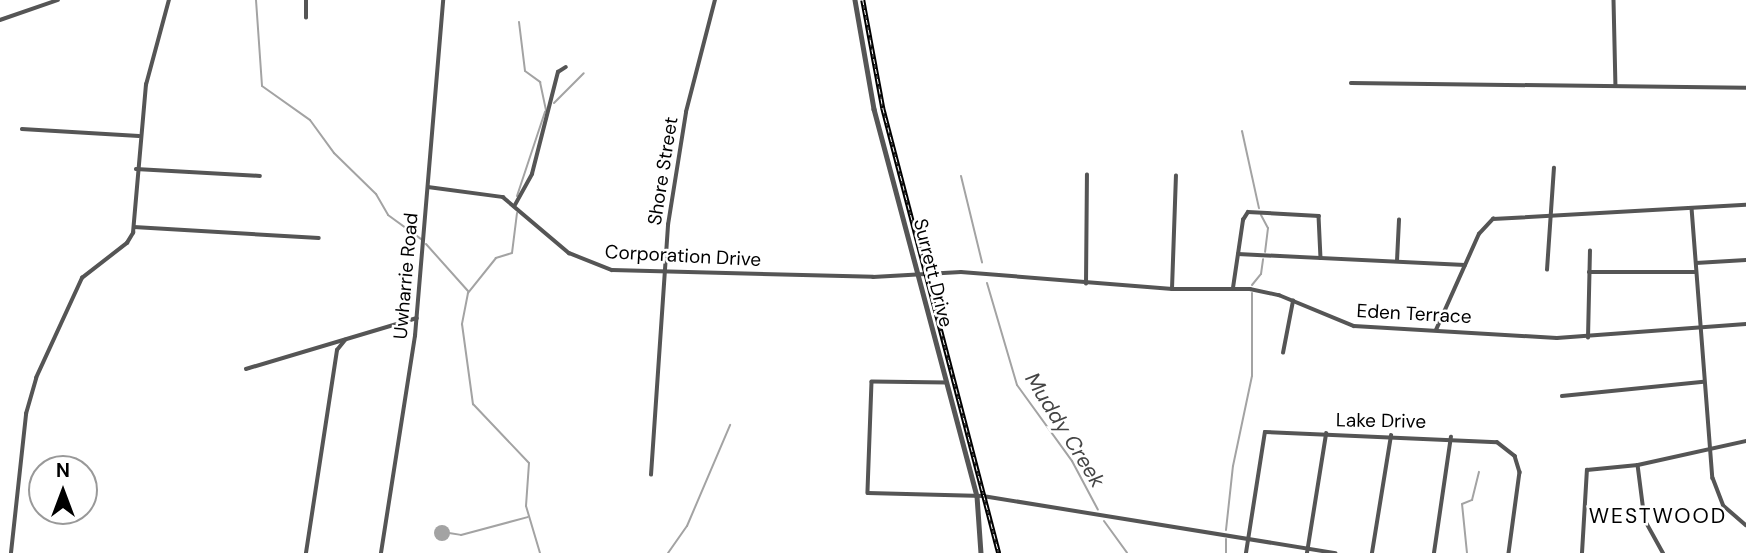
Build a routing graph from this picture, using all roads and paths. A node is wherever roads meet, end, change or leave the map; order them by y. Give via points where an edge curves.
1 (58, 0) edge
2 (169, 0) edge
3 (306, 0) edge
4 (443, 0) edge
5 (715, 0) edge
6 (855, 0) edge
7 (1614, 0) edge
8 (306, 18) dead end
9 (0, 20) edge
10 (566, 67) dead end
11 (1351, 83) dead end
12 (1616, 85) junction
13 (1746, 88) edge
14 (22, 129) dead end
15 (139, 136) junction
16 (1554, 168) dead end
17 (136, 169) junction
18 (1087, 175) dead end
19 (260, 176) dead end
20 (1176, 176) dead end
21 (428, 187) junction
22 (515, 205) junction
23 (1746, 205) edge
24 (1692, 208) junction
25 (1551, 215) junction
26 (1399, 220) dead end
27 (134, 226) junction
28 (319, 238) dead end
29 (1590, 251) dead end
30 (1238, 254) junction
31 (1321, 258) junction
32 (1746, 260) edge
33 (1397, 261) junction
34 (1695, 263) junction
35 (1465, 265) junction
36 (1547, 270) dead end
37 (663, 272) junction
38 (1590, 272) junction
39 (1696, 272) junction
40 (919, 275) junction
41 (1086, 284) junction
42 (1233, 288) junction
43 (1172, 289) junction
44 (1293, 301) junction
45 (418, 318) junction
46 (1746, 324) edge
47 (1700, 327) junction
48 (1436, 330) junction
49 (1588, 338) junction
50 (345, 340) junction
51 (1283, 353) dead end
52 (246, 369) dead end
53 (1703, 382) junction
54 (947, 383) junction
55 (1562, 396) dead end
56 (1326, 434) junction
57 (1391, 436) junction
58 (1451, 437) junction
59 (1746, 441) edge
60 (1710, 448) junction
61 (1638, 465) junction
62 (651, 475) dead end
63 (977, 496) junction
64 (1746, 525) edge
65 (1249, 539) junction
66 (1308, 551) edge
67 (11, 553) edge
68 (306, 553) edge
69 (381, 553) edge
70 (981, 553) edge
71 (1247, 553) edge
72 (1335, 553) edge
73 (1372, 553) edge
74 (1434, 553) edge
75 (1509, 553) edge
76 (1582, 553) edge
77 (1662, 553) edge

1 - 9 street
2 - 15 street via 149,71
3 - 8 street
4 - 21 street, Uwharrie Road
5 - 37 street, Shore Street via 682,135
6 - 40 street, Surrett Drive via 871,96
7 - 12 street
10 - 22 street via 558,72 533,174
11 - 12 street
12 - 13 street
14 - 15 street
15 - 17 street
16 - 25 street
17 - 19 street
17 - 27 street
18 - 41 street
20 - 43 street
21 - 22 street, Corporation Drive via 485,192
21 - 45 street, Uwharrie Road
22 - 37 street, Corporation Drive via 558,246 588,264
23 - 24 street
24 - 25 street
24 - 34 street
25 - 35 street via 1489,221
25 - 36 street
26 - 33 street
27 - 28 street
27 - 67 street via 127,243 82,278 36,378 26,414
29 - 38 street
30 - 31 street
30 - 31 street via 1244,217 1261,211 1319,216
30 - 42 street
31 - 33 street
32 - 34 street
33 - 35 street
34 - 39 street
35 - 48 street
37 - 40 street, Corporation Drive
37 - 62 street, Shore Street
38 - 39 street
38 - 49 street
39 - 47 street
40 - 41 street, Eden Terrace via 974,273
40 - 54 street, Surrett Drive
41 - 43 street, Eden Terrace
42 - 43 street, Eden Terrace
42 - 44 street, Eden Terrace via 1265,291
44 - 48 street, Eden Terrace via 1344,324
44 - 51 street
45 - 50 street
45 - 69 street, Uwharrie Road
46 - 47 street, Eden Terrace
47 - 49 street, Eden Terrace
47 - 53 street
48 - 49 street, Eden Terrace
50 - 52 street
50 - 68 street via 337,350
53 - 55 street
53 - 60 street
54 - 63 street, Surrett Drive
54 - 63 street via 872,382 868,493
56 - 57 street, Lake Drive
56 - 65 street, Lake Drive via 1265,432
56 - 66 street
57 - 58 street, Lake Drive
57 - 73 street
58 - 74 street
58 - 75 street, Lake Drive via 1491,439 1515,456 1520,479
59 - 60 street
60 - 61 street
60 - 64 street via 1720,501
61 - 76 street via 1587,470
61 - 77 street via 1645,520
63 - 65 street
63 - 70 street, Surrett Drive
65 - 66 street
65 - 71 street, Lake Drive
66 - 72 street

